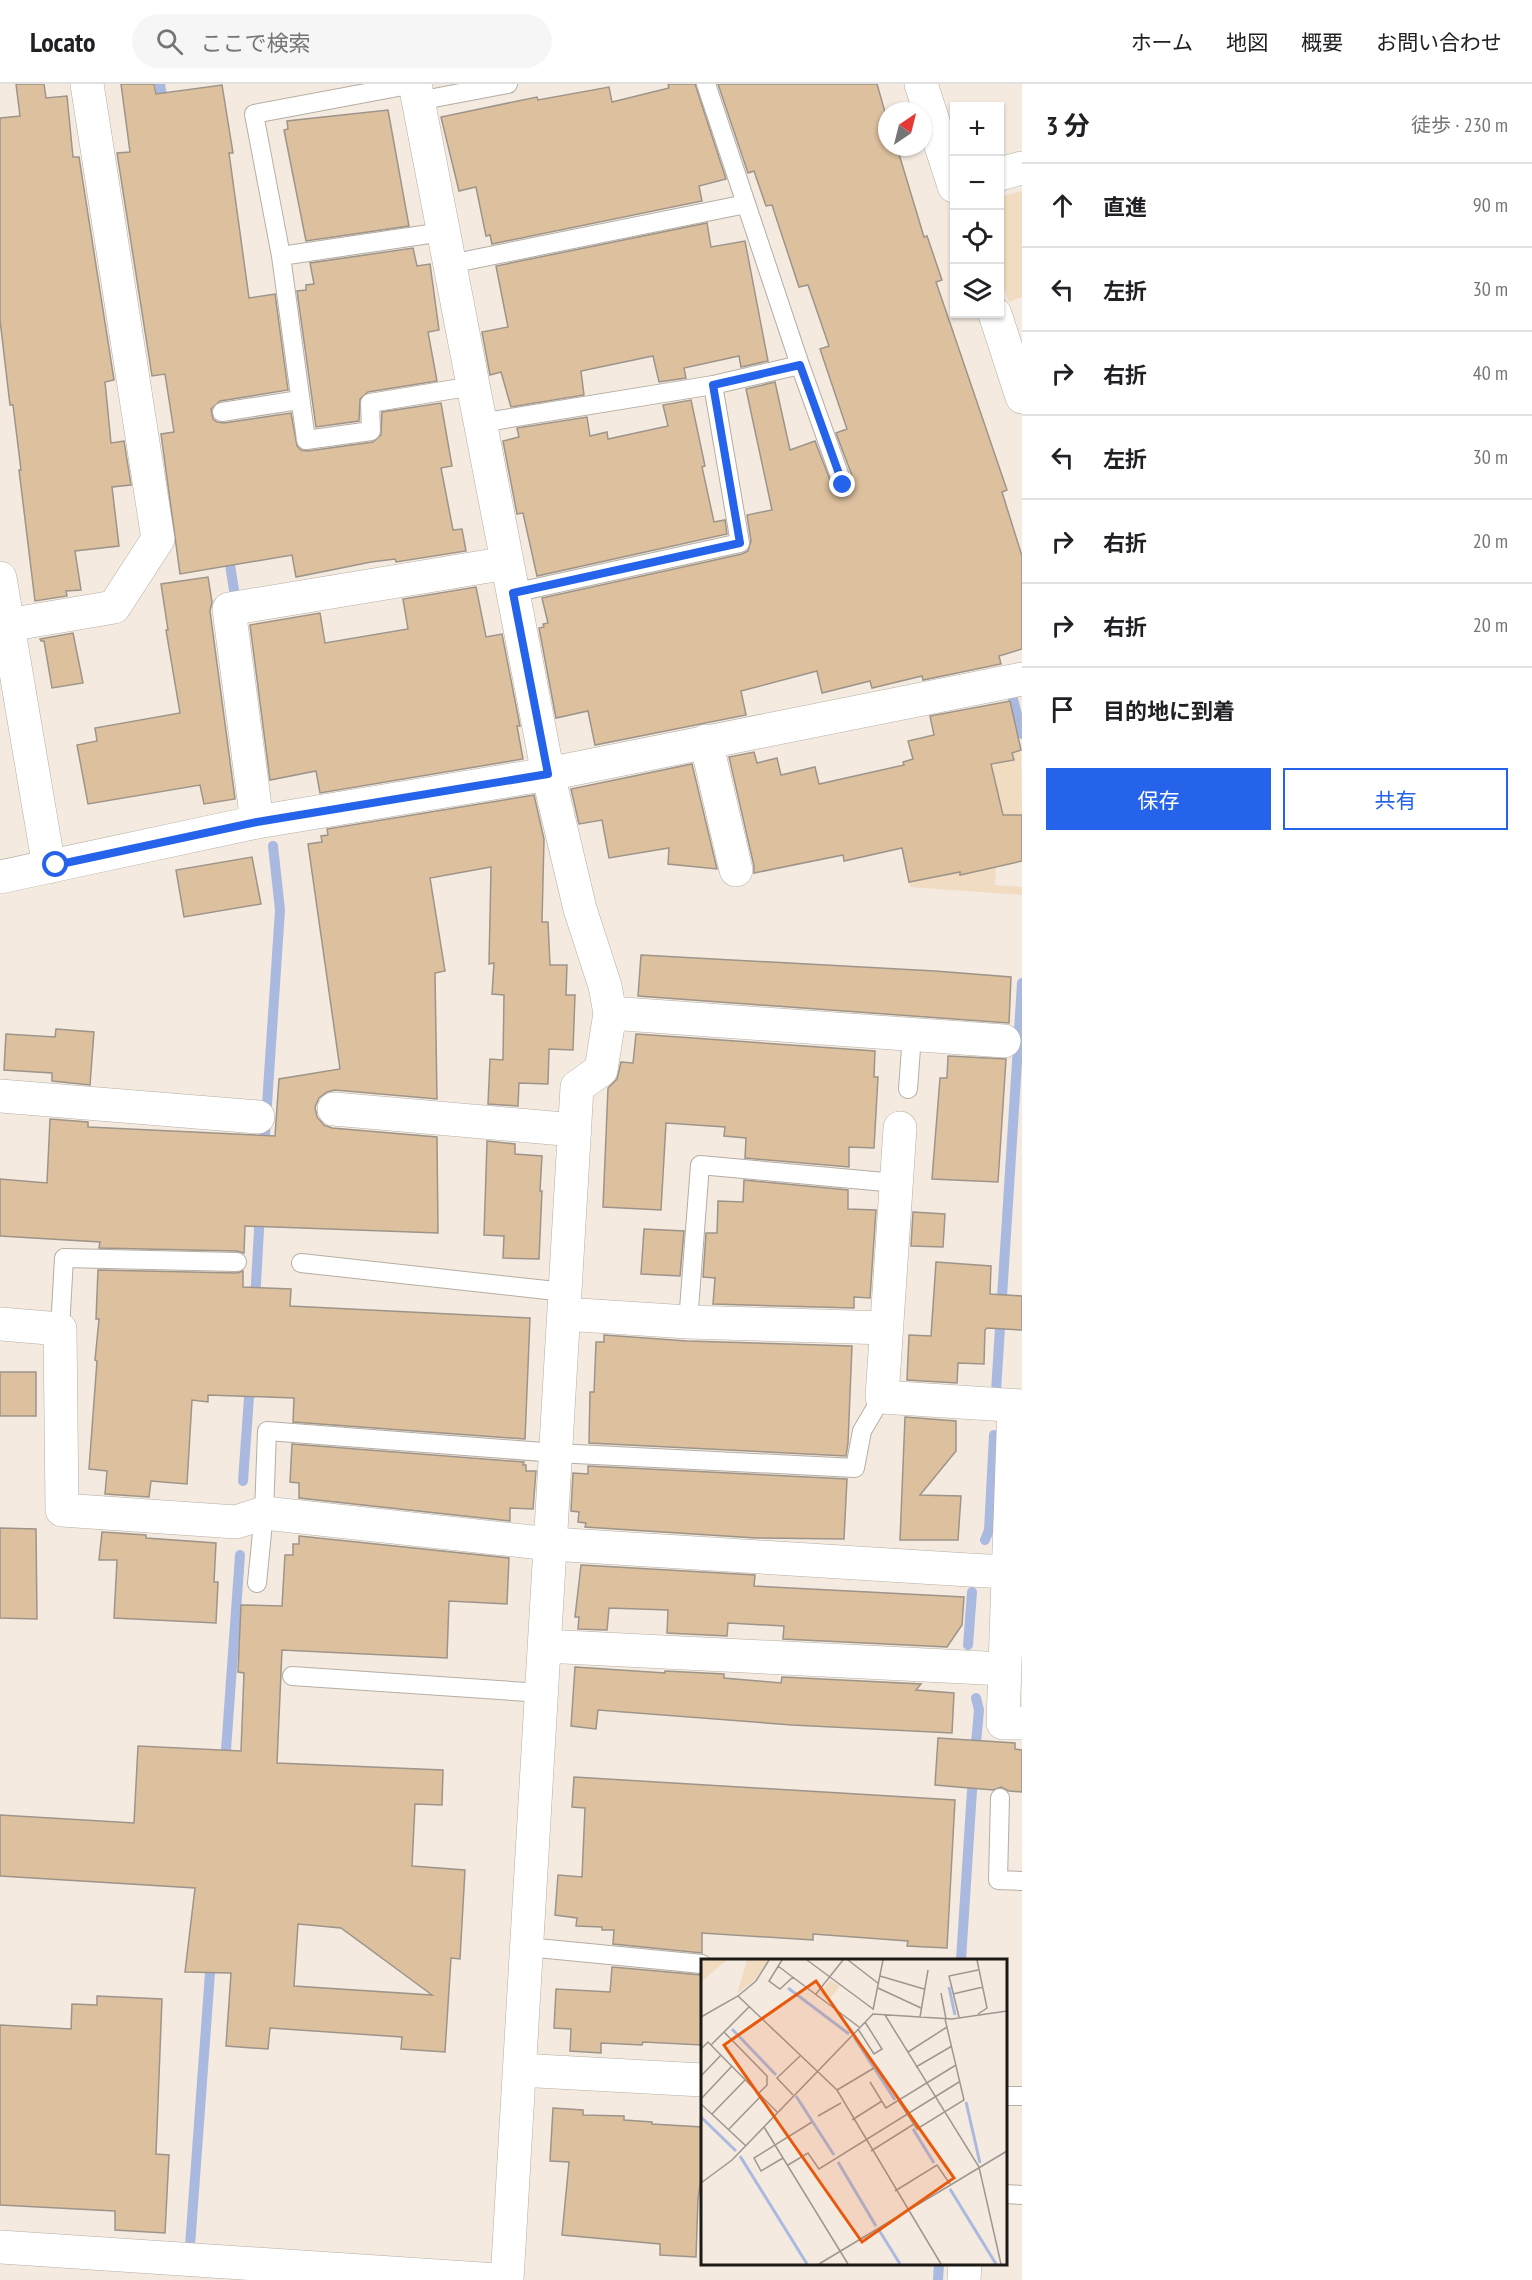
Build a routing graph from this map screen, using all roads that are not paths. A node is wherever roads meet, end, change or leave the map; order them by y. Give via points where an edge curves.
1 (87, 84) edge
2 (508, 84) edge
3 (706, 84) edge
4 (921, 84) edge
5 (415, 90) edge
6 (1022, 168) edge
7 (1004, 173) edge
8 (950, 174) edge
9 (746, 204) junction
10 (443, 232) junction
11 (281, 255) junction
12 (450, 264) junction
13 (996, 318) edge
14 (800, 365) junction
15 (713, 385) junction
16 (473, 386) junction
17 (1022, 397) edge
18 (299, 400) junction
19 (222, 412) dead end
20 (480, 423) junction
21 (843, 485) dead end
22 (510, 578) junction
23 (0, 579) edge
24 (7, 646) edge
25 (1022, 679) edge
26 (706, 741) junction
27 (548, 774) junction
28 (257, 822) junction
29 (49, 867) junction
30 (736, 870) dead end
31 (0, 877) edge
32 (610, 1013) junction
33 (912, 1035) junction
34 (1004, 1041) dead end
35 (908, 1089) dead end
36 (0, 1096) edge
37 (334, 1109) dead end
38 (258, 1116) dead end
39 (900, 1128) dead end
40 (575, 1130) junction
41 (896, 1184) junction
42 (237, 1262) dead end
43 (301, 1263) dead end
44 (565, 1303) junction
45 (688, 1322) junction
46 (0, 1324) edge
47 (887, 1328) junction
48 (60, 1329) junction
49 (882, 1397) junction
50 (1018, 1406) edge
51 (556, 1453) junction
52 (264, 1513) junction
53 (550, 1544) junction
54 (1015, 1569) edge
55 (257, 1583) dead end
56 (544, 1646) junction
57 (1005, 1670) junction
58 (292, 1676) dead end
59 (542, 1693) junction
60 (1022, 1723) edge
61 (1000, 1798) dead end
62 (1022, 1881) edge
63 (527, 1947) junction
64 (701, 1964) edge
65 (519, 2070) junction
66 (701, 2080) edge
67 (1007, 2194) edge
68 (1022, 2195) edge
69 (0, 2247) edge
70 (965, 2265) edge
71 (497, 2280) edge
72 (507, 2280) edge
73 (964, 2280) edge

1 - 24 street via 158,539 114,607
2 - 5 lane
3 - 9 lane
4 - 8 street
5 - 10 street
5 - 11 lane via 254,114
6 - 7 street
9 - 12 lane
9 - 14 lane
10 - 11 lane
10 - 12 street
11 - 18 lane
12 - 16 street
13 - 17 street
14 - 15 lane
14 - 21 lane
15 - 20 lane
15 - 22 lane via 740,543
16 - 18 lane via 369,403 370,431 306,440
16 - 20 street
18 - 19 lane
20 - 22 street
22 - 27 street
22 - 28 street via 229,609
23 - 24 street
24 - 29 street
25 - 26 street
26 - 27 street
26 - 30 street
27 - 28 street
27 - 32 street
28 - 29 street
29 - 31 street
32 - 33 street
32 - 40 street via 601,1070 577,1087
33 - 34 street
33 - 35 lane
36 - 38 street
37 - 40 street
39 - 41 street
40 - 44 street
41 - 45 lane via 700,1165
41 - 47 street
42 - 48 lane via 64,1258
43 - 44 lane
44 - 45 street
44 - 51 street
45 - 47 street
46 - 48 street
47 - 49 street
48 - 52 street via 62,1510 236,1522
49 - 50 street
49 - 51 lane via 862,1431 855,1468
50 - 54 street
51 - 52 lane via 267,1431
51 - 53 street
52 - 53 street
52 - 55 lane
53 - 54 street
53 - 56 street
54 - 57 street
56 - 57 street
56 - 59 street
57 - 60 street via 1003,1723
58 - 59 lane
59 - 63 street
61 - 62 lane via 998,1880
63 - 64 lane
63 - 65 street
65 - 66 street
65 - 72 street
67 - 68 lane
69 - 71 street
70 - 73 street

